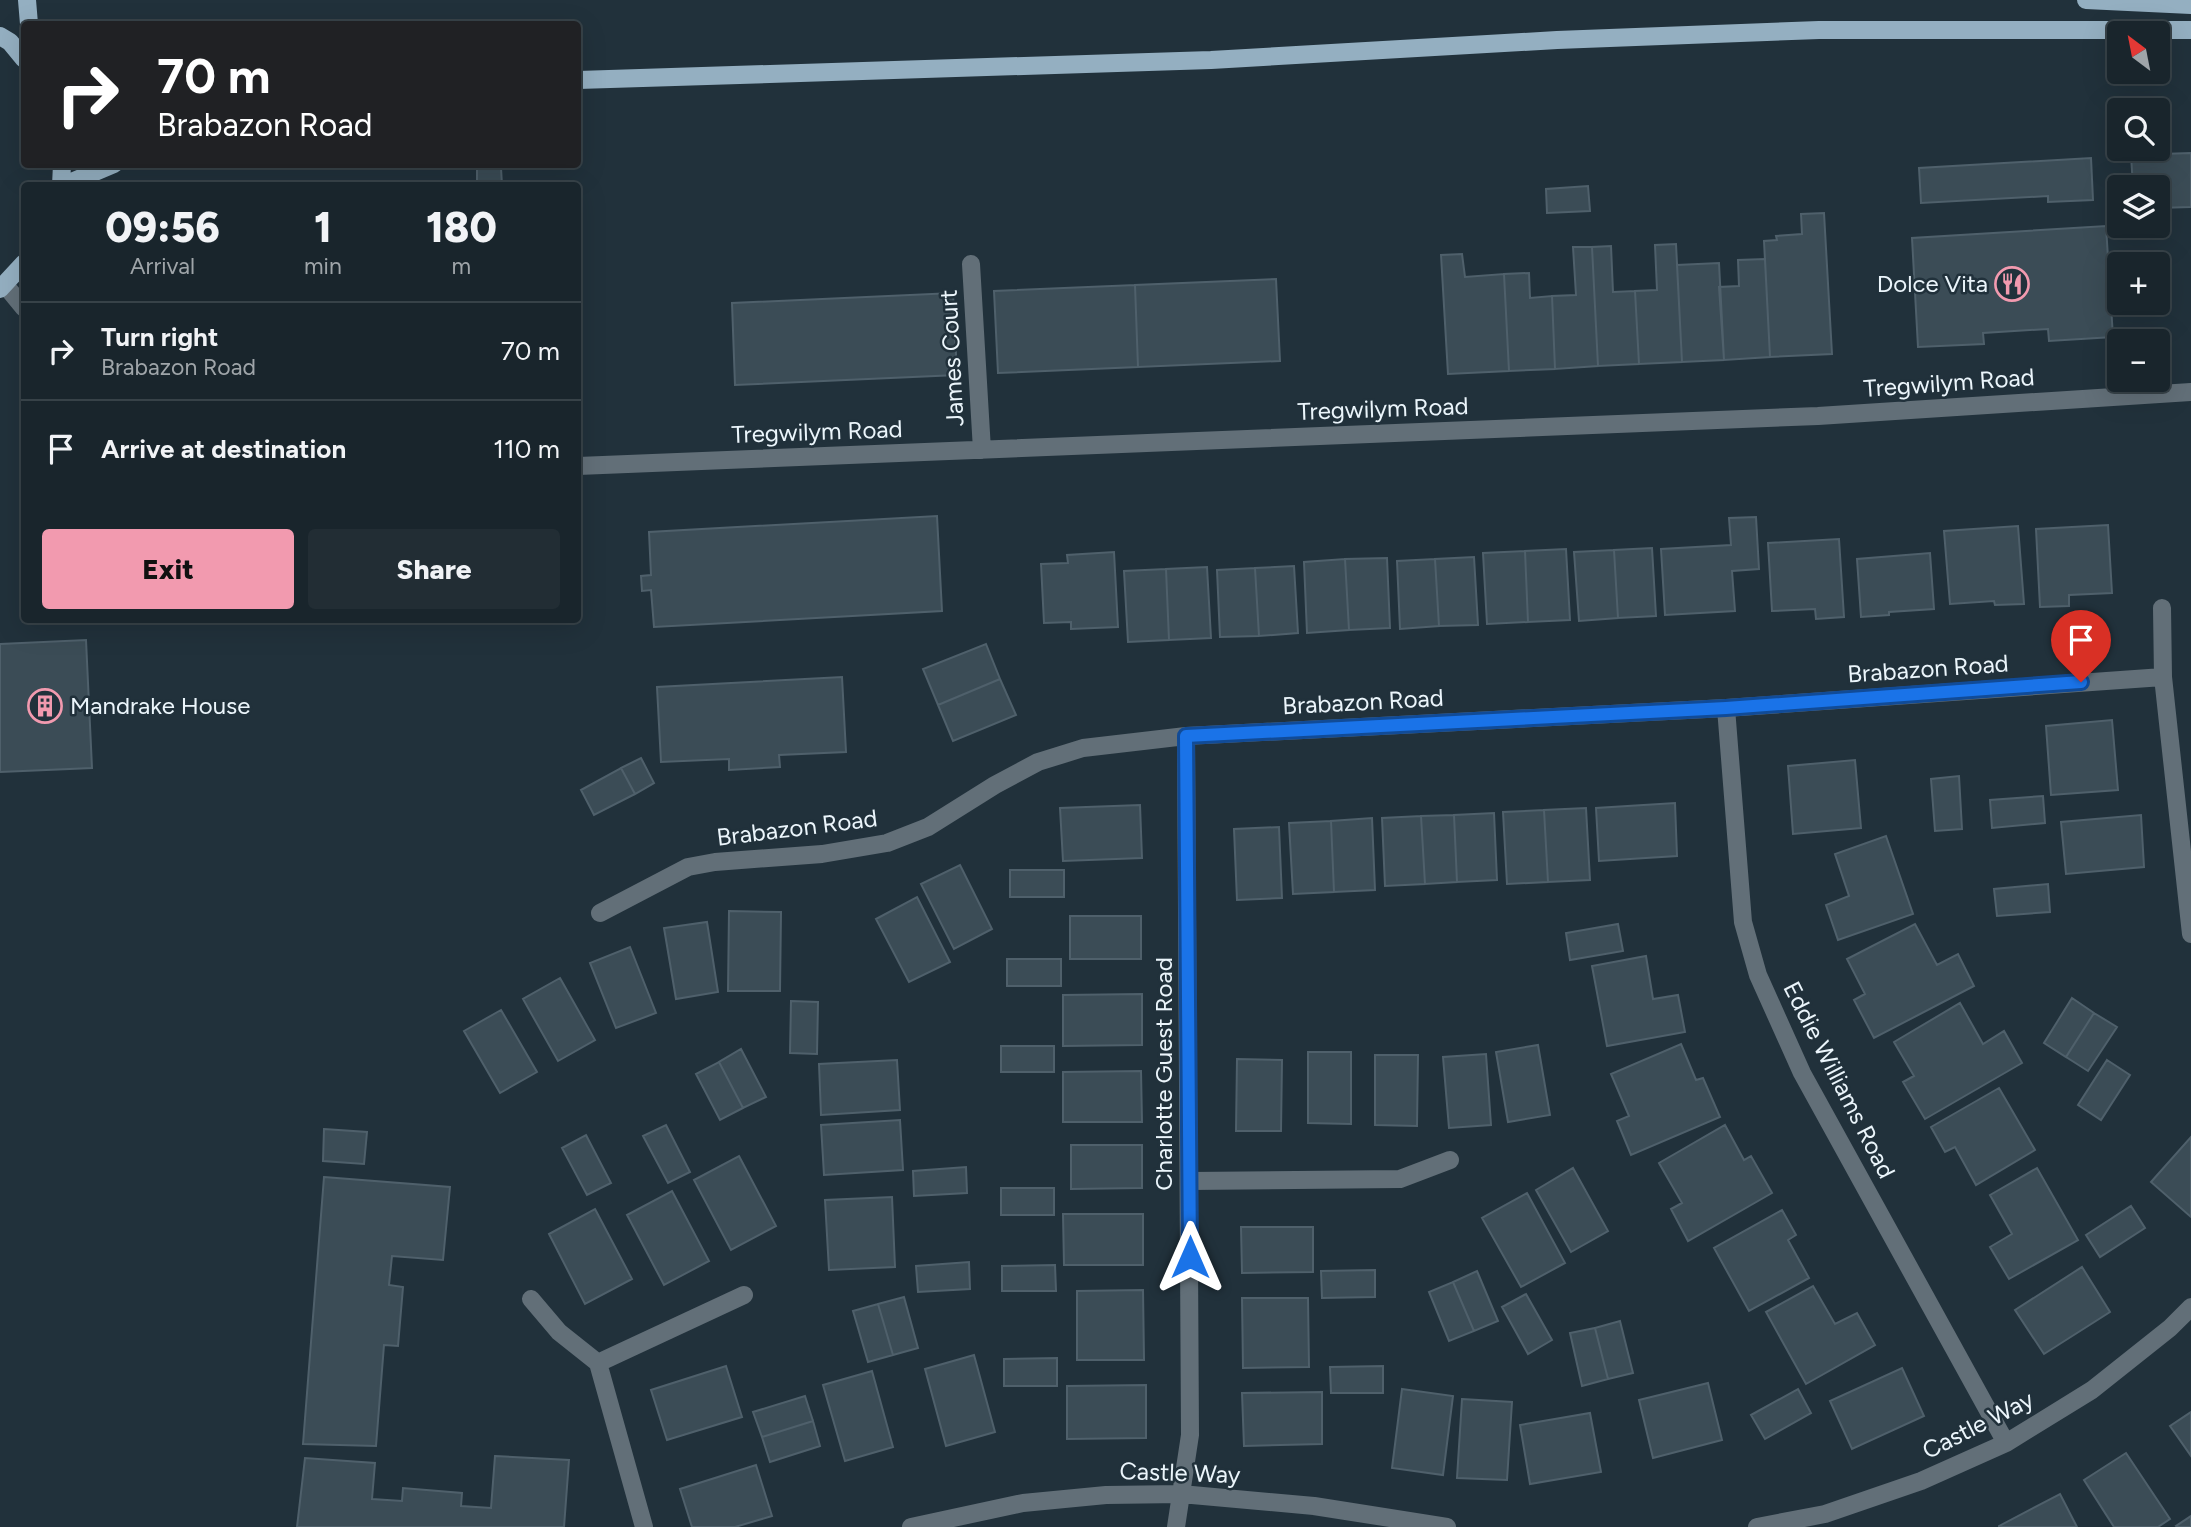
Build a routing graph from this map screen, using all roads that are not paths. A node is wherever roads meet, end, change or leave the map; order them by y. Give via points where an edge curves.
1 (27, 0) edge
2 (2086, 0) edge
3 (2191, 5) edge
4 (29, 21) edge
5 (2191, 30) edge
6 (0, 36) edge
7 (21, 55) edge
8 (581, 80) edge
9 (104, 168) edge
10 (71, 182) edge
11 (971, 264) dead end
12 (21, 266) edge
13 (2, 287) edge
14 (21, 305) edge
15 (2191, 392) edge
16 (982, 450) junction
17 (581, 466) edge
18 (2162, 608) dead end
19 (2163, 677) junction
20 (1726, 708) junction
21 (1186, 736) junction
22 (600, 913) dead end
23 (2191, 934) edge
24 (1450, 1160) dead end
25 (1190, 1181) junction
26 (744, 1295) dead end
27 (531, 1299) dead end
28 (2191, 1307) edge
29 (598, 1363) junction
30 (2006, 1443) junction
31 (1181, 1494) junction
32 (644, 1527) edge
33 (912, 1527) edge
34 (1176, 1527) edge
35 (1447, 1527) edge
36 (1758, 1527) edge

1 - 4 main road
2 - 3 main road
5 - 8 main road via 1819,30 1210,60
6 - 7 main road
9 - 10 main road
11 - 16 street, James Court
12 - 13 main road
13 - 14 street
15 - 16 street, Tregwilym Road via 1818,416
16 - 17 street, Tregwilym Road
18 - 19 street
19 - 20 street, Brabazon Road
19 - 23 street
20 - 21 street, Brabazon Road
20 - 30 street, Eddie Williams Road via 1743,922 1758,975 1802,1073
21 - 22 street, Brabazon Road via 1083,748 1038,762 928,827 887,843 688,867
21 - 25 street, Charlotte Guest Road
24 - 25 street via 1400,1179
25 - 31 street, Charlotte Guest Road via 1190,1435
26 - 29 street
27 - 29 street via 559,1332
28 - 30 street, Castle Way via 2092,1390
29 - 32 street
30 - 36 street, Castle Way via 1922,1480 1825,1514
31 - 33 street, Castle Way via 1023,1503
31 - 34 street, Charlotte Guest Road
31 - 35 street, Castle Way via 1314,1506

